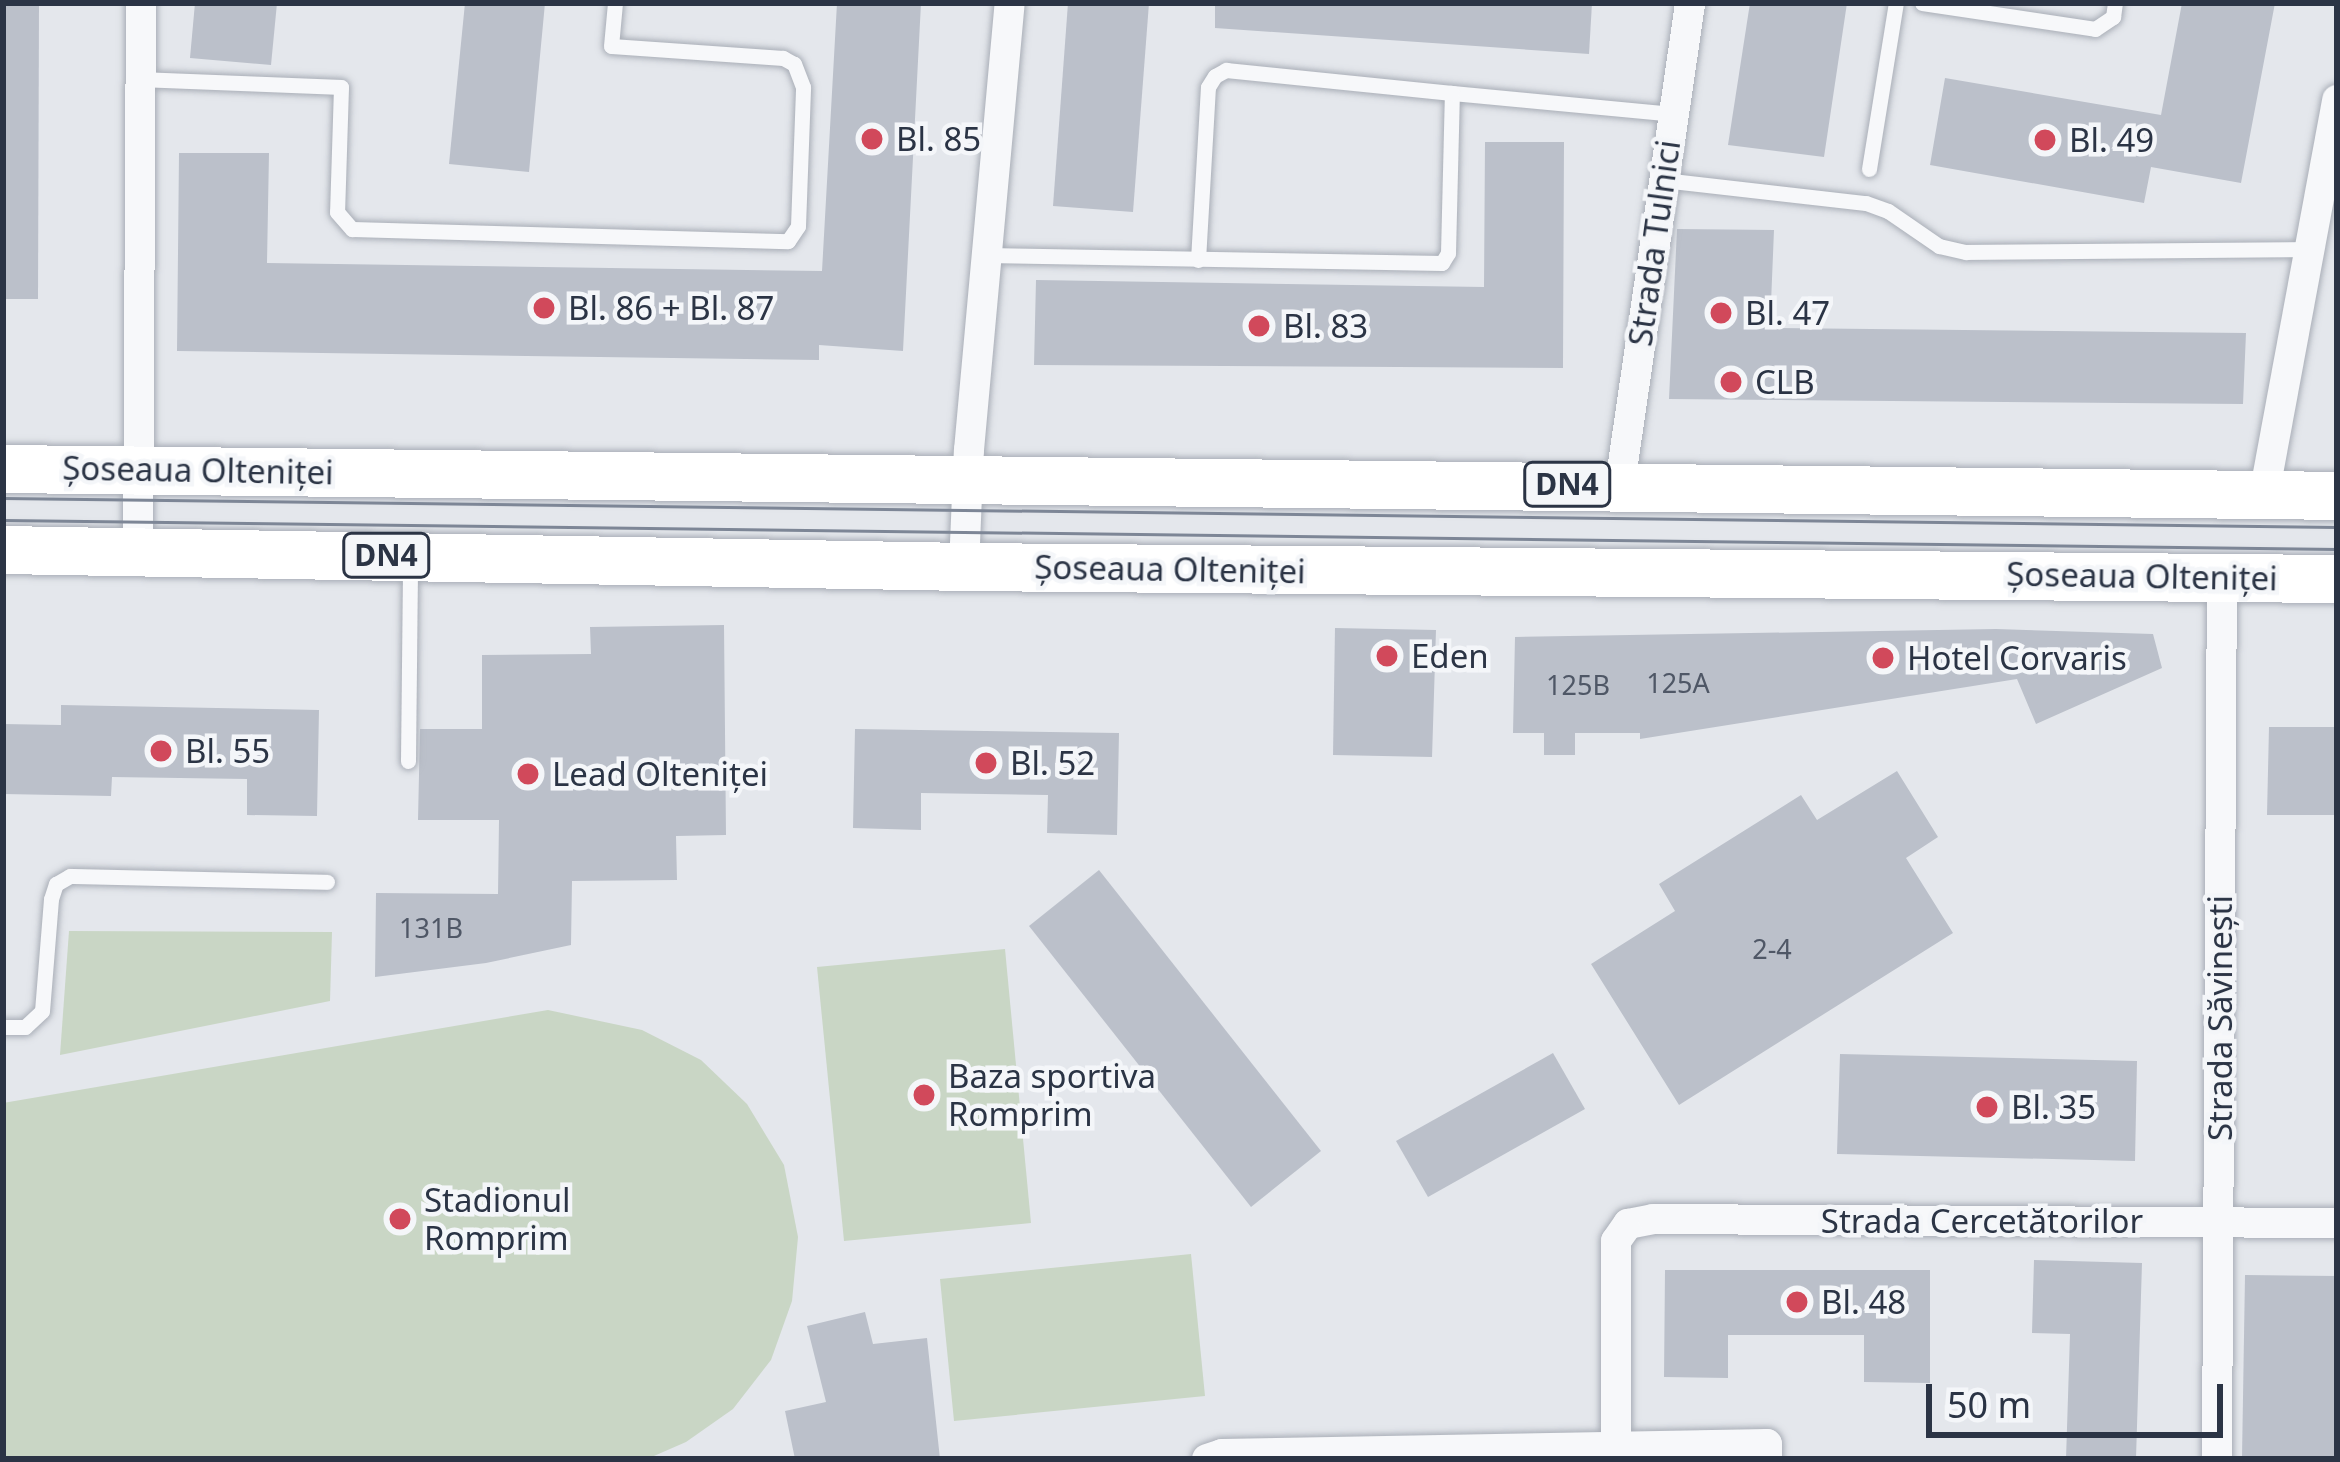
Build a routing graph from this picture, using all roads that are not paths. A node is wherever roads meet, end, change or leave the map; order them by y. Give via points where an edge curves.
1 (141, 3) edge
2 (615, 3) edge
3 (1010, 3) edge
4 (1690, 3) edge
5 (1896, 3) edge
6 (1922, 3) edge
7 (2115, 3) edge
8 (140, 79) junction
9 (1452, 93) junction
10 (2337, 100) edge
11 (1673, 114) junction
12 (1869, 169) dead end
13 (1663, 180) junction
14 (2310, 249) junction
15 (986, 255) junction
16 (1198, 260) junction
17 (3, 469) edge
18 (139, 469) junction
19 (967, 479) junction
20 (1620, 484) junction
21 (2264, 495) junction
22 (2337, 496) edge
23 (3, 550) edge
24 (139, 550) junction
25 (410, 556) junction
26 (964, 567) junction
27 (2222, 577) junction
28 (2337, 578) edge
29 (408, 761) dead end
30 (327, 882) dead end
31 (3, 1028) edge
32 (2218, 1222) junction
33 (2337, 1223) edge
34 (1616, 1445) junction
35 (1207, 1459) edge
36 (1767, 1459) edge
37 (2217, 1459) edge

1 - 8 street
2 - 8 lane via 611,46 794,64 803,87 798,226 788,241 352,230 337,212 340,88
3 - 15 street
4 - 11 street, Strada Tulnici
5 - 12 lane
6 - 7 lane via 2095,29 2113,16
8 - 18 street
9 - 11 lane
9 - 16 lane via 1442,263
9 - 16 lane via 1226,70 1215,76
10 - 14 street
11 - 13 street, Strada Tulnici
13 - 14 lane via 1866,203 1939,246 1966,252
13 - 20 street, Strada Tulnici
14 - 21 street
15 - 16 lane
15 - 19 street
17 - 18 main road, Șoseaua Olteniței / DN4
18 - 19 main road, Șoseaua Olteniței / DN4
18 - 24 street
19 - 20 main road, Șoseaua Olteniței / DN4
19 - 26 street
20 - 21 main road, Șoseaua Olteniței / DN4
21 - 22 main road, Șoseaua Olteniței / DN4
23 - 24 main road, Șoseaua Olteniței / DN4
24 - 25 main road, Șoseaua Olteniței / DN4
25 - 26 main road, Șoseaua Olteniței / DN4
25 - 29 lane
26 - 27 main road, Șoseaua Olteniței / DN4
27 - 28 main road, Șoseaua Olteniței
27 - 32 street, Strada Săvinești
30 - 31 lane via 70,876 51,898 42,1011 25,1028
32 - 33 street, Strada Cercetătorilor
32 - 34 street, Strada Cercetătorilor via 1628,1224 1616,1241
32 - 37 street, Strada Săvinești
34 - 35 street
34 - 36 street via 1767,1444

